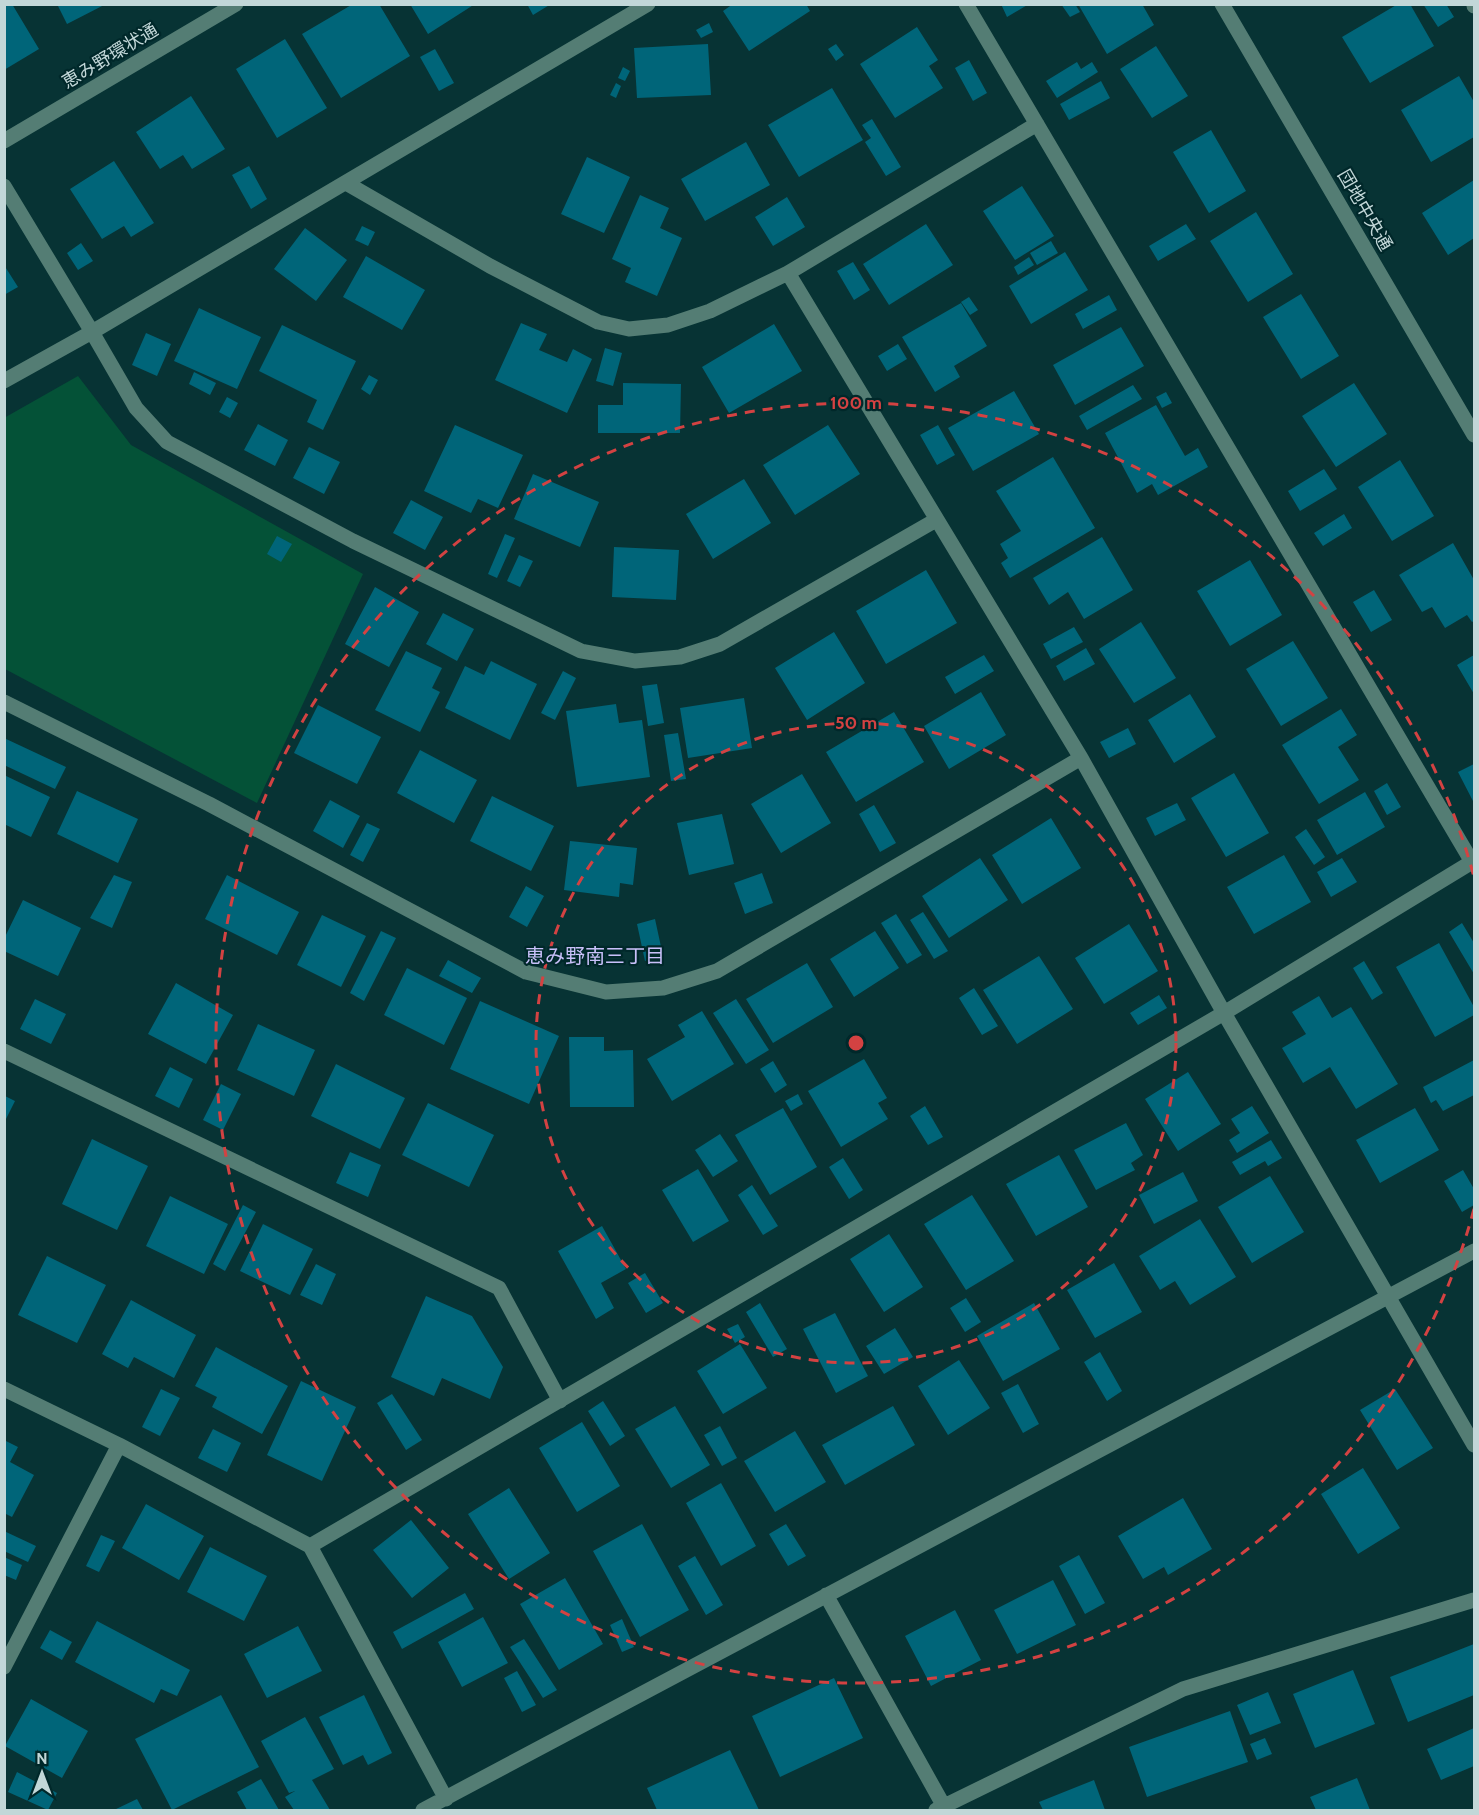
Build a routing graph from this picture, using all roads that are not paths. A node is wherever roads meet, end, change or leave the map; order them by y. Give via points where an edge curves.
1 (236, 4) edge
2 (648, 4) edge
3 (966, 4) edge
4 (1222, 4) edge
5 (1037, 124) junction
6 (4, 141) edge
7 (346, 183) junction
8 (4, 186) edge
9 (789, 273) junction
10 (92, 332) junction
11 (4, 381) edge
12 (1474, 435) edge
13 (936, 520) junction
14 (4, 702) edge
15 (1081, 758) junction
16 (1224, 1012) junction
17 (4, 1051) edge
18 (1474, 1251) edge
19 (1390, 1297) junction
20 (4, 1389) edge
21 (560, 1401) junction
22 (118, 1445) junction
23 (1474, 1445) edge
24 (310, 1546) junction
25 (826, 1595) junction
26 (1474, 1600) edge
27 (4, 1666) edge
28 (446, 1799) junction
29 (942, 1809) edge
30 (423, 1810) edge

1 - 6 street, 恵み野環状通
2 - 7 street
3 - 5 street
4 - 12 street, 団地中央通
5 - 9 street
5 - 16 street via 1472,862
7 - 9 street via 490,266 598,322 629,329 668,325 710,311
7 - 10 street
8 - 10 street
9 - 13 street
10 - 11 street
10 - 13 street via 136,408 167,442 353,541 581,651 635,661 680,657 720,644
13 - 15 street
14 - 15 street via 209,804 526,972 606,992 663,988 717,971
15 - 16 street
16 - 19 street
16 - 21 street
17 - 21 street via 499,1288
18 - 19 street
19 - 23 street
19 - 25 street
20 - 22 street
21 - 24 street
22 - 24 street
22 - 27 street
24 - 28 street
25 - 28 street
25 - 29 street
26 - 29 street via 1182,1689
28 - 30 street

